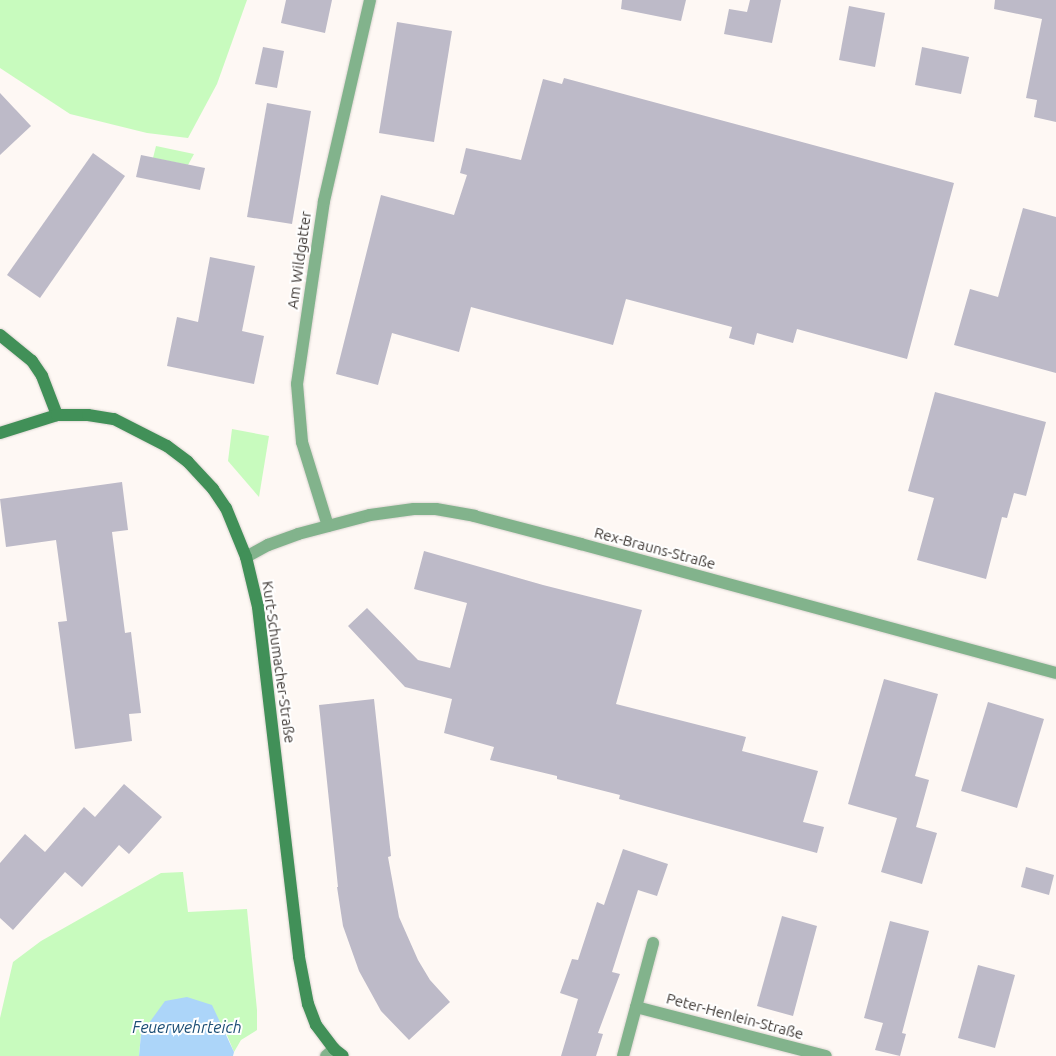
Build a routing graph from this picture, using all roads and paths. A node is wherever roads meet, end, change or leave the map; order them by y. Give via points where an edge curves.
1 (370, 0) edge
2 (0, 335) edge
3 (57, 415) junction
4 (0, 432) edge
5 (328, 526) junction
6 (246, 557) junction
7 (1056, 673) edge
8 (653, 943) dead end
9 (636, 1006) junction
10 (334, 1054) edge
11 (623, 1056) edge
12 (826, 1056) edge

1 - 5 street, Am Wildgatter via 324,201 296,384 302,442
2 - 3 main road via 32,360
3 - 4 main road, Kurt-Schumacher-Straße
3 - 6 main road, Kurt-Schumacher-Straße via 114,419 167,446 188,462 213,489 234,525
5 - 6 street, Rex-Brauns-Straße via 283,540
5 - 7 street, Rex-Brauns-Straße via 370,515 414,509 460,513
6 - 10 main road, Kurt-Schumacher-Straße via 258,607 299,957 308,1004 316,1025
8 - 9 street
9 - 11 street
9 - 12 street, Peter-Henlein-Straße

